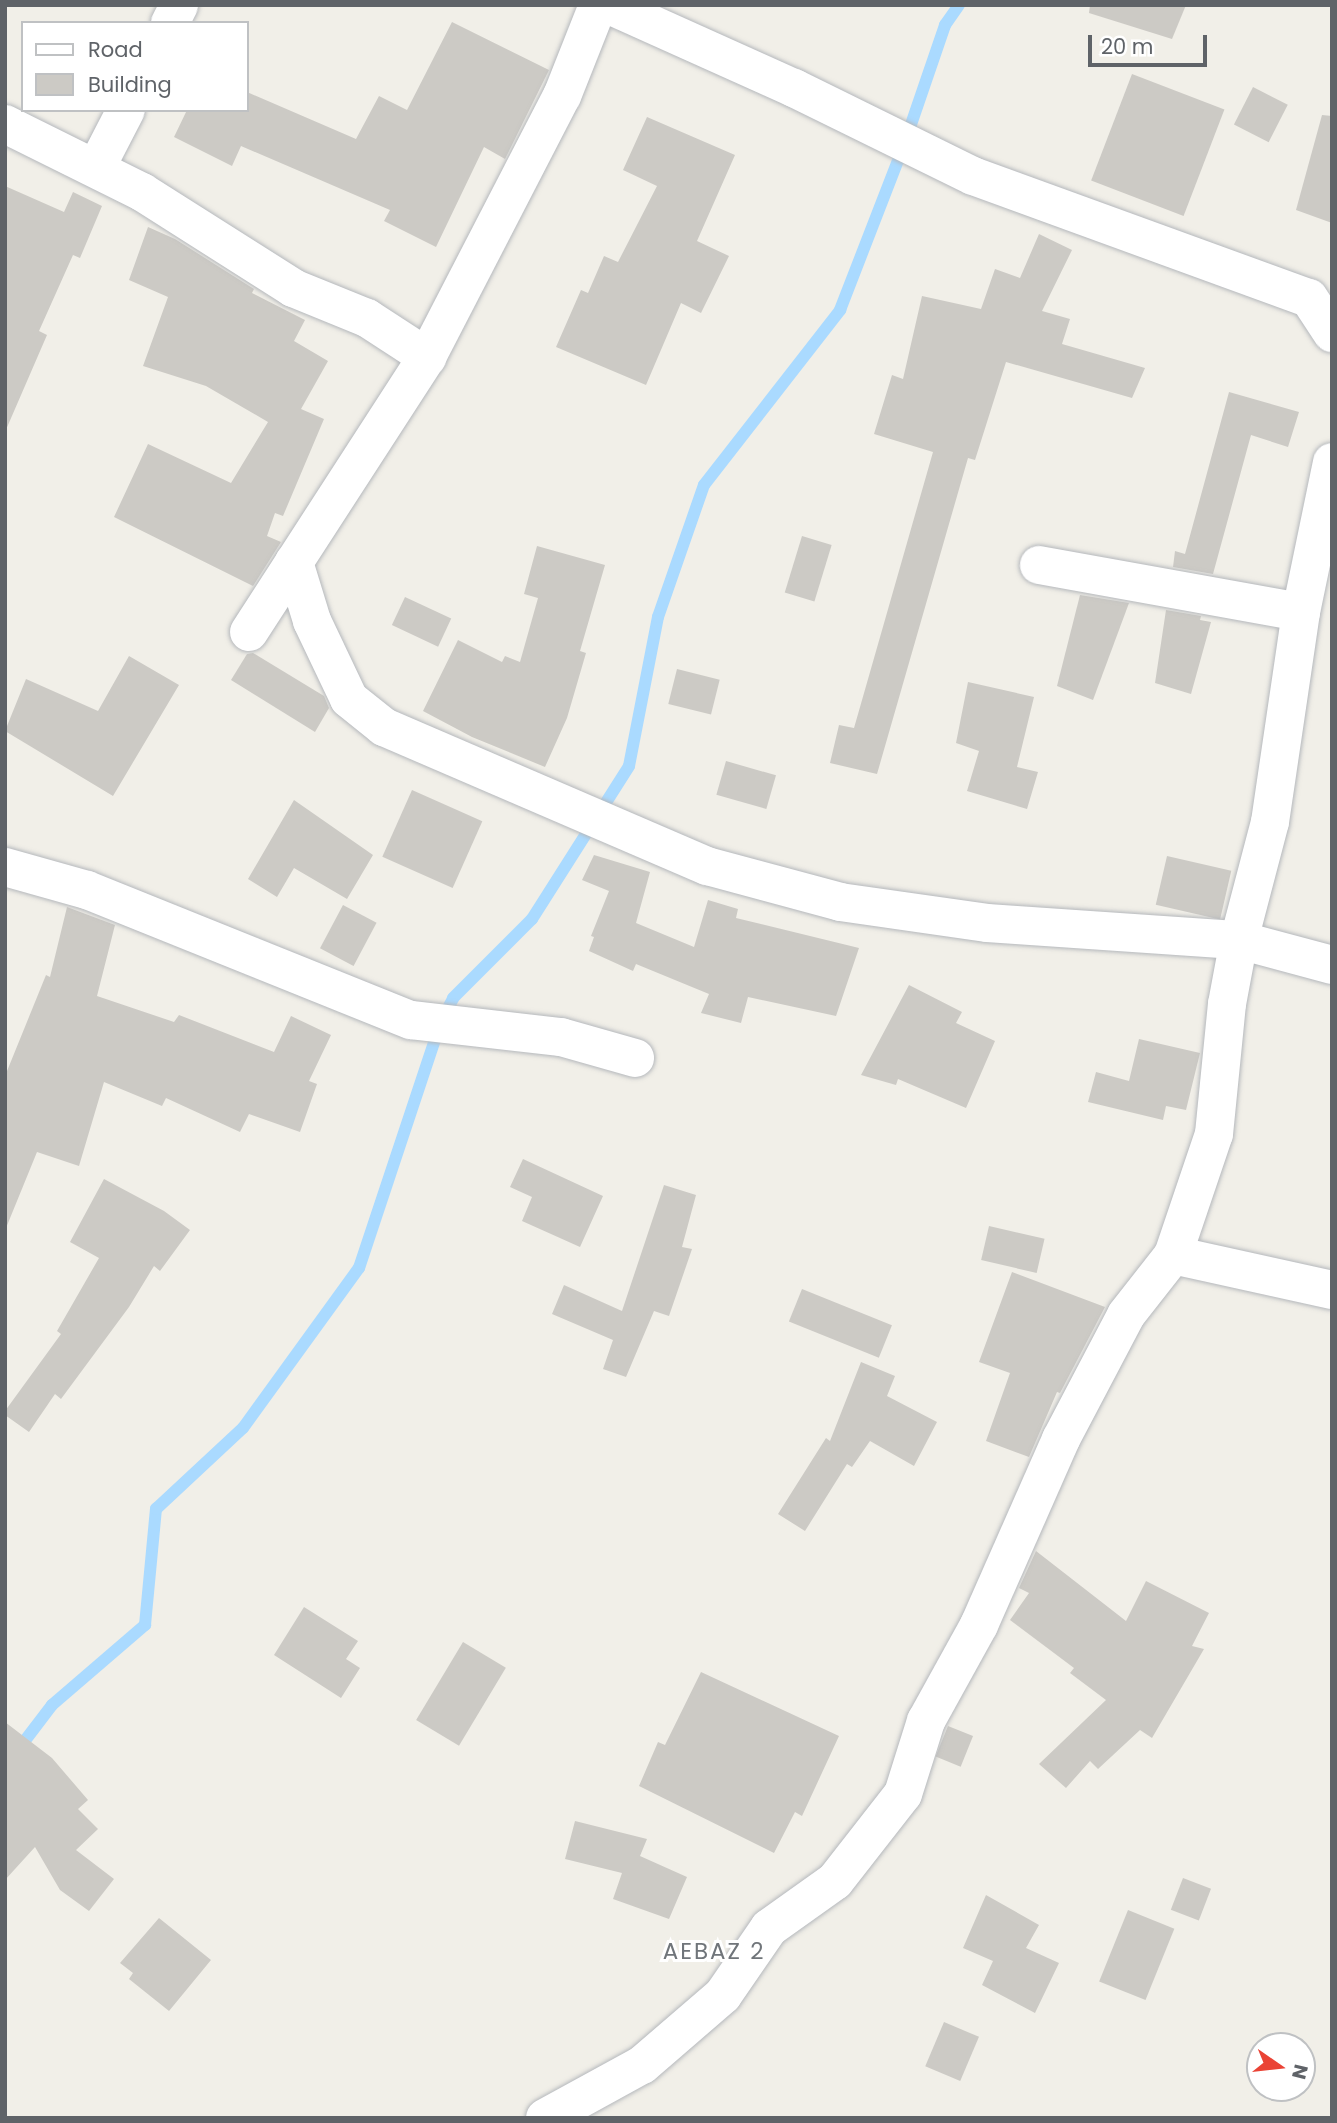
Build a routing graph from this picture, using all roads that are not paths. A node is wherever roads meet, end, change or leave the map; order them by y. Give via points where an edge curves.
1 (179, 5) edge
2 (598, 5) edge
3 (609, 5) edge
4 (171, 21) edge
5 (125, 112) edge
6 (5, 124) edge
7 (96, 168) junction
8 (1332, 332) edge
9 (427, 357) junction
10 (1332, 462) edge
11 (294, 562) junction
12 (1039, 565) dead end
13 (1301, 612) junction
14 (249, 632) dead end
15 (5, 867) edge
16 (1239, 940) junction
17 (1332, 965) edge
18 (635, 1058) dead end
19 (1172, 1255) junction
20 (1332, 1290) edge
21 (545, 2118) edge

1 - 4 street
2 - 9 street via 562,96
3 - 8 street via 794,88 973,176 1309,298
5 - 7 street
6 - 7 street
7 - 9 street via 293,288 367,318
9 - 11 street
10 - 13 street
11 - 14 street
11 - 16 street via 312,621 349,699 384,727 707,866 853,904 987,923
12 - 13 street
13 - 16 street via 1270,822
15 - 18 street via 87,890 411,1020 561,1037
16 - 17 street
16 - 19 street via 1227,1004 1214,1134
19 - 20 street
19 - 21 street via 1126,1315 1061,1439 979,1625 926,1721 903,1794 835,1881 769,1928 723,1995 642,2065

